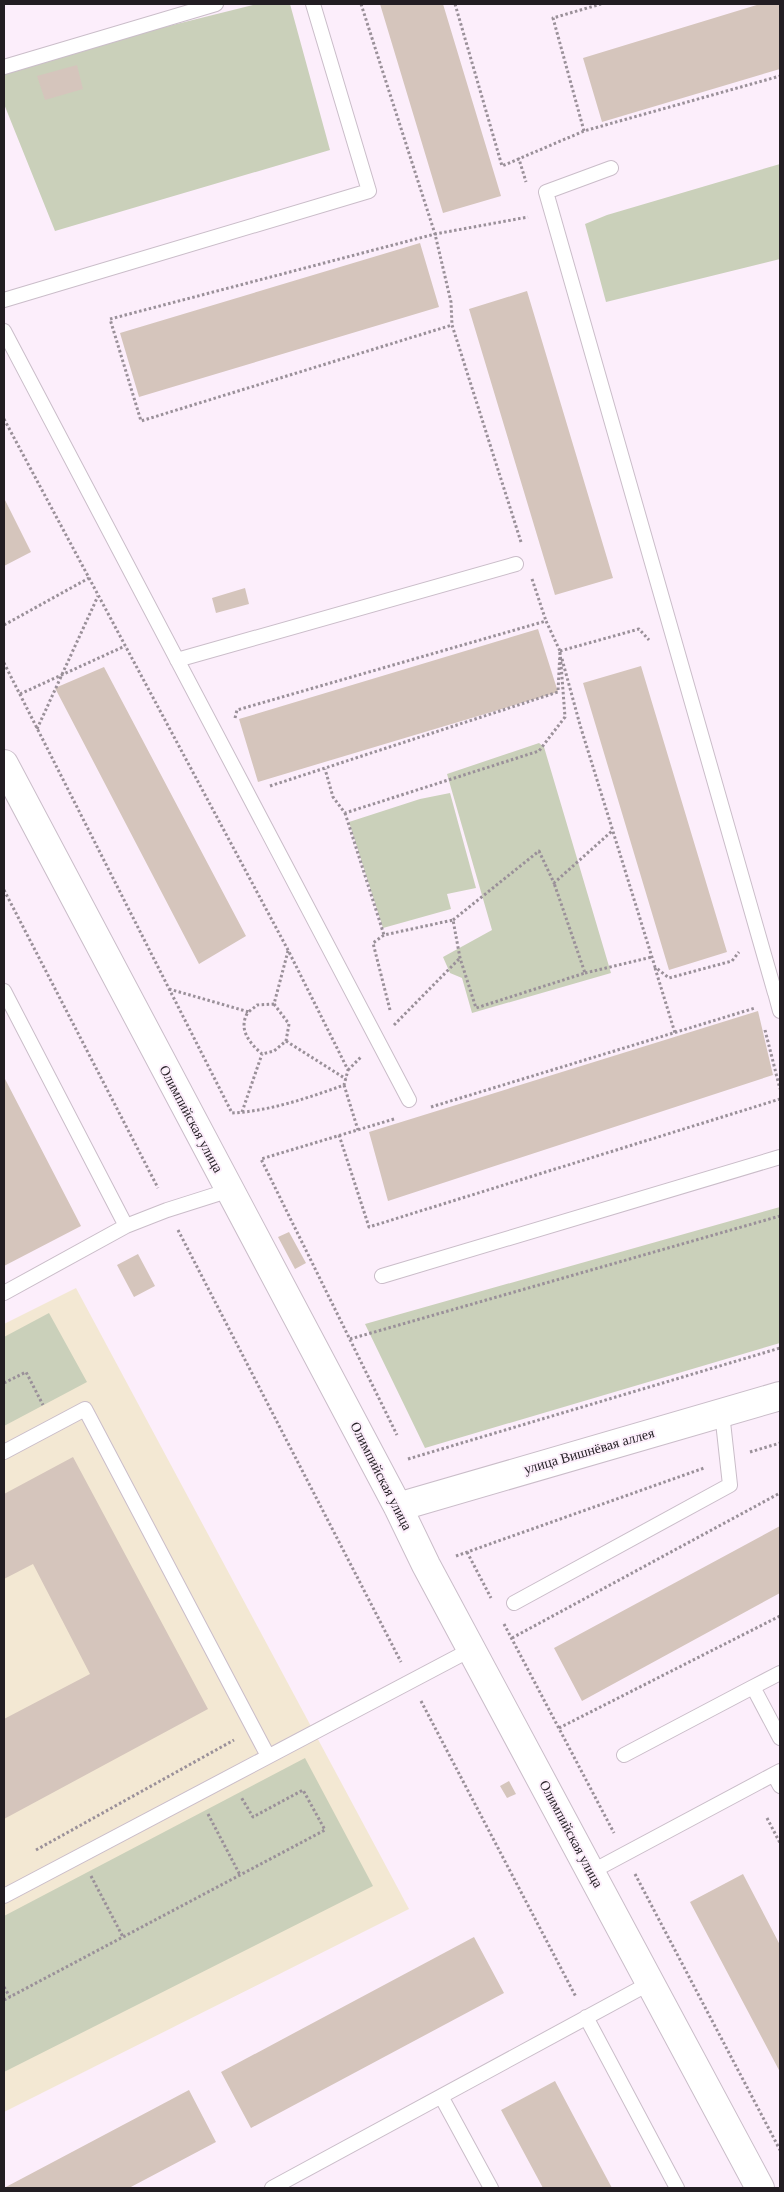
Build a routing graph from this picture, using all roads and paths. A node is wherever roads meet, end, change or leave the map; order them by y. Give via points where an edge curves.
1 (216, 4) edge
2 (313, 4) edge
3 (361, 4) edge
4 (455, 4) edge
5 (601, 4) edge
6 (4, 67) edge
7 (780, 76) edge
8 (584, 131) junction
9 (612, 168) dead end
10 (531, 226) dead end
11 (435, 234) junction
12 (4, 300) edge
13 (452, 325) junction
14 (4, 331) edge
15 (4, 419) edge
16 (522, 547) dead end
17 (516, 564) dead end
18 (531, 575) dead end
19 (89, 578) junction
20 (98, 596) junction
21 (546, 621) junction
22 (4, 625) edge
23 (648, 632) dead end
24 (672, 636) dead end
25 (125, 646) junction
26 (560, 651) junction
27 (177, 660) junction
28 (4, 663) edge
29 (61, 675) junction
30 (20, 694) junction
31 (237, 725) dead end
32 (37, 729) junction
33 (4, 764) edge
34 (325, 769) junction
35 (261, 788) dead end
36 (344, 813) junction
37 (613, 830) junction
38 (554, 883) junction
39 (4, 890) edge
40 (453, 920) junction
41 (384, 935) junction
42 (743, 948) dead end
43 (288, 950) junction
44 (652, 957) junction
45 (460, 958) junction
46 (655, 967) junction
47 (585, 973) junction
48 (169, 989) junction
49 (4, 991) edge
50 (775, 993) junction
51 (274, 1004) junction
52 (760, 1007) dead end
53 (780, 1011) edge
54 (250, 1012) junction
55 (394, 1025) junction
56 (764, 1025) dead end
57 (674, 1033) junction
58 (286, 1041) junction
59 (378, 1041) junction
60 (262, 1054) junction
61 (348, 1070) junction
62 (346, 1079) junction
63 (344, 1085) junction
64 (780, 1089) edge
65 (780, 1099) edge
66 (409, 1100) dead end
67 (424, 1110) dead end
68 (241, 1112) junction
69 (396, 1118) dead end
70 (358, 1130) junction
71 (339, 1135) junction
72 (780, 1157) edge
73 (230, 1190) junction
74 (167, 1210) junction
75 (780, 1216) edge
76 (126, 1226) junction
77 (382, 1276) dead end
78 (4, 1293) edge
79 (350, 1338) junction
80 (780, 1348) edge
81 (4, 1383) edge
82 (780, 1396) edge
83 (40, 1399) dead end
84 (722, 1413) junction
85 (780, 1443) edge
86 (401, 1444) dead end
87 (4, 1452) edge
88 (405, 1452) dead end
89 (727, 1460) junction
90 (780, 1493) edge
91 (398, 1507) junction
92 (426, 1565) junction
93 (514, 1603) dead end
94 (780, 1616) edge
95 (472, 1649) junction
96 (780, 1672) edge
97 (411, 1681) junction
98 (753, 1687) junction
99 (238, 1738) dead end
100 (780, 1738) edge
101 (215, 1750) junction
102 (624, 1755) dead end
103 (268, 1756) junction
104 (183, 1768) junction
105 (230, 1776) junction
106 (778, 1777) edge
107 (197, 1794) junction
108 (767, 1818) dead end
109 (68, 1832) junction
110 (780, 1843) edge
111 (28, 1854) dead end
112 (80, 1855) junction
113 (591, 1872) junction
114 (240, 1876) junction
115 (4, 1896) edge
116 (123, 1937) junction
117 (650, 1983) junction
118 (4, 1987) edge
119 (10, 1997) junction
120 (4, 2000) edge
121 (586, 2017) junction
122 (442, 2098) junction
123 (272, 2188) edge
124 (491, 2188) edge
125 (677, 2188) edge
126 (760, 2188) edge

1 - 6 lane
2 - 12 lane via 369,191
3 - 11 path
4 - 8 path via 502,166
5 - 8 path via 553,18
7 - 8 path
9 - 50 lane via 546,192
10 - 11 path via 528,217
11 - 13 path via 451,302
11 - 13 path via 110,319 141,421
13 - 16 path
14 - 27 lane
15 - 19 path
17 - 27 lane
18 - 21 path
19 - 20 path
19 - 22 path
20 - 25 path
20 - 29 path
21 - 26 path
21 - 31 path via 237,710
23 - 26 path via 651,642 639,629
24 - 50 lane
25 - 29 path
25 - 43 path
26 - 34 path via 558,692
26 - 36 path via 565,717 539,751
26 - 37 path
27 - 59 lane
28 - 30 path
29 - 30 path
29 - 32 path
30 - 32 path
32 - 48 path
33 - 73 street, Олимпийская улица
34 - 35 path
34 - 36 path via 333,797
36 - 41 path
37 - 38 path
37 - 44 path
38 - 40 path via 539,851
38 - 47 path
39 - 74 path
40 - 41 path
40 - 45 path
41 - 55 path via 373,943
42 - 46 path via 732,961 670,978
43 - 51 path
43 - 61 path
44 - 46 path
44 - 47 path
45 - 47 path via 476,1008
45 - 55 path
46 - 57 path
48 - 54 path
48 - 68 path via 232,1113
49 - 76 lane
50 - 53 lane
51 - 54 path via 257,1005
51 - 58 path via 289,1024
52 - 57 path
54 - 60 path via 246,1016 244,1030 252,1045
55 - 59 path
56 - 64 path
57 - 67 path
58 - 60 path via 274,1051
58 - 62 path
59 - 61 path
59 - 66 lane
60 - 68 path
61 - 62 path
62 - 63 path
63 - 68 path via 302,1100
63 - 70 path
65 - 71 path via 369,1227
69 - 70 path
70 - 71 path
71 - 79 path via 262,1159
72 - 77 lane
73 - 74 lane
73 - 91 street, Олимпийская улица
74 - 76 lane
74 - 97 path
75 - 79 path
76 - 78 lane
79 - 86 path
80 - 88 path via 409,1460
81 - 83 path via 26,1372
82 - 84 street, улица Вишнёвая аллея
84 - 89 lane
84 - 91 street, улица Вишнёвая аллея
85 - 89 path
87 - 103 lane via 85,1409
89 - 92 path
89 - 93 lane via 730,1485
90 - 94 path via 512,1638 560,1729
91 - 92 street, Олимпийская улица
92 - 95 street, Олимпийская улица
95 - 97 lane
95 - 113 street, Олимпийская улица
96 - 98 lane
97 - 103 lane
97 - 121 path
98 - 100 lane
98 - 102 lane
99 - 101 path
101 - 104 path
101 - 105 path
103 - 105 lane
104 - 107 path
104 - 109 path
105 - 107 lane
105 - 114 path via 253,1818 303,1790 325,1830
106 - 113 lane
107 - 112 lane
107 - 114 path
108 - 110 path
109 - 111 path
109 - 112 path
112 - 115 lane
112 - 116 path
113 - 117 street, Олимпийская улица
114 - 116 path
116 - 119 path
117 - 121 lane
117 - 126 street, Олимпийская улица
118 - 119 path
119 - 120 path
121 - 122 lane
121 - 125 lane
122 - 123 lane
122 - 124 lane

